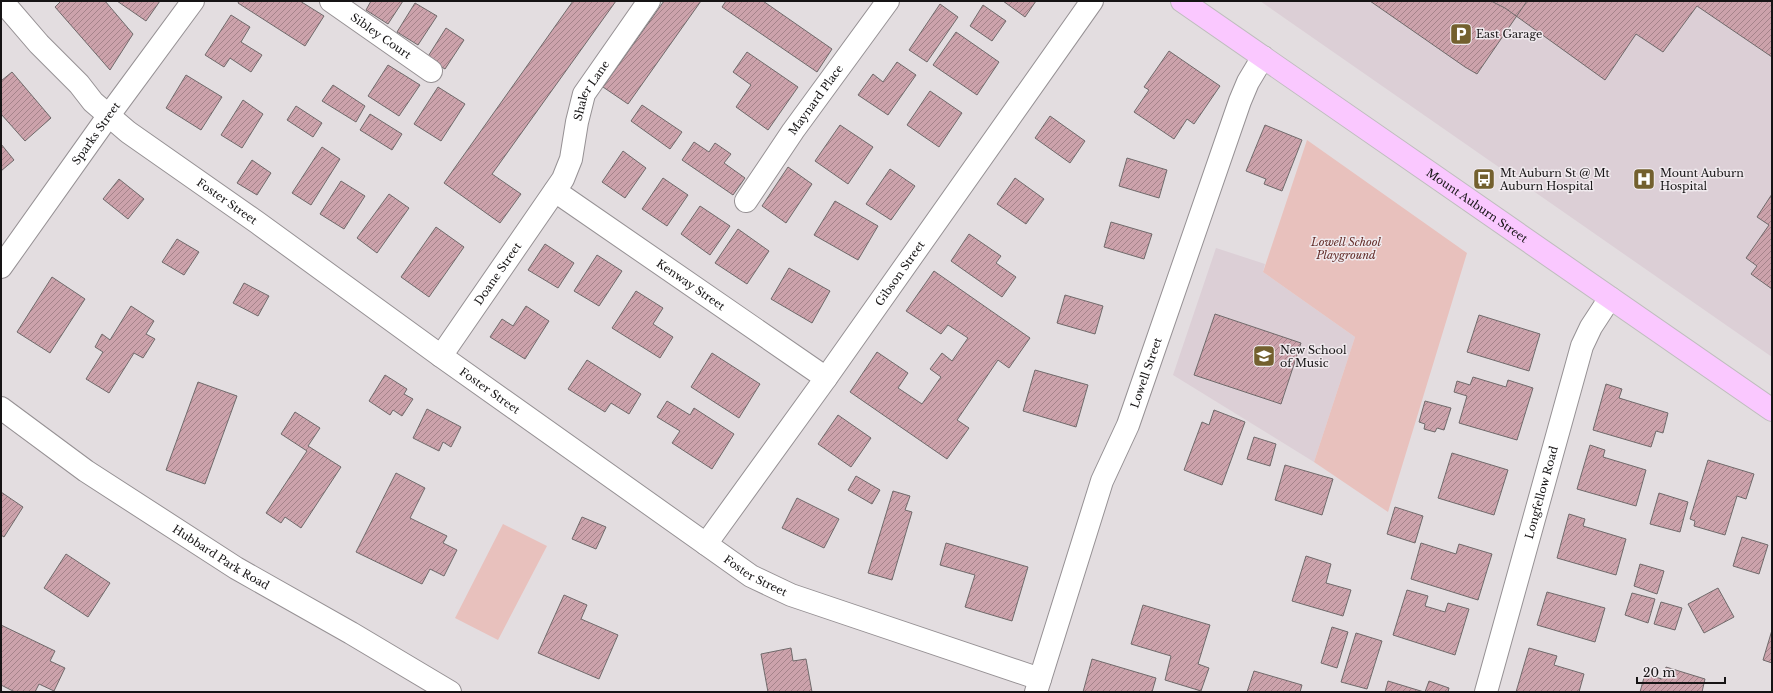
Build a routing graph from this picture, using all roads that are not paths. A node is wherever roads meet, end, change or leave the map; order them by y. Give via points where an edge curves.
1 (2, 1) edge
2 (193, 1) edge
3 (331, 1) edge
4 (649, 1) edge
5 (888, 1) edge
6 (1092, 1) edge
7 (1182, 1) edge
8 (1263, 57) junction
9 (431, 71) dead end
10 (109, 115) junction
11 (555, 190) junction
12 (746, 201) dead end
13 (1, 267) edge
14 (1610, 298) junction
15 (441, 356) junction
16 (826, 378) junction
17 (1, 408) edge
18 (1772, 410) edge
19 (706, 544) junction
20 (1038, 686) edge
21 (450, 692) edge
22 (1486, 692) edge

1 - 10 street, Foster Street via 93,102
2 - 10 street, Sparks Street
3 - 9 street, Sibley Court
4 - 11 street, Shaler Lane via 584,94 568,170
5 - 12 street, Maynard Place via 793,131
6 - 16 street, Gibson Street
7 - 8 main road, Mount Auburn Street
8 - 14 main road, Mount Auburn Street
8 - 20 street, Lowell Street via 1240,101 1128,425 1102,481
10 - 13 street, Sparks Street
10 - 15 street, Foster Street via 128,132
11 - 15 street, Doane Street
11 - 16 street, Kenway Street
14 - 18 main road, Mount Auburn Street
14 - 22 street, Longfellow Road via 1582,346
15 - 19 street, Foster Street
16 - 19 street, Gibson Street
17 - 21 street, Hubbard Park Road via 86,471 236,568
19 - 20 street, Foster Street via 751,576 776,589 1019,673

